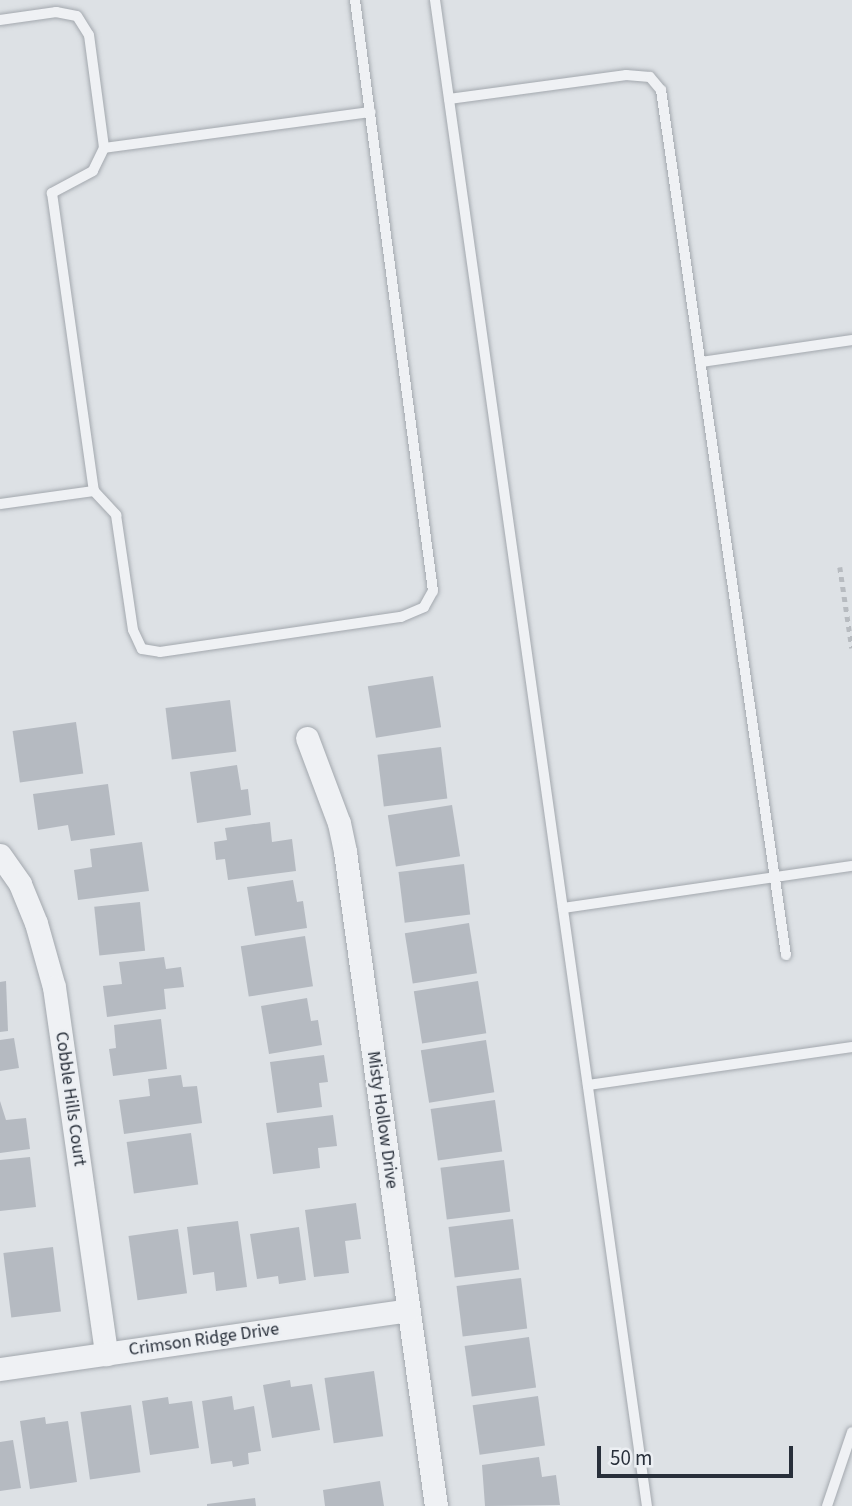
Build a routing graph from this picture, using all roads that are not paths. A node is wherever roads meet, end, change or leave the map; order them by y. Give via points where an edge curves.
1 (355, 0) edge
2 (435, 0) edge
3 (0, 20) edge
4 (449, 99) junction
5 (371, 112) junction
6 (104, 148) junction
7 (852, 340) edge
8 (701, 362) junction
9 (94, 491) junction
10 (0, 504) edge
11 (307, 738) dead end
12 (0, 855) edge
13 (852, 866) edge
14 (774, 878) junction
15 (563, 908) junction
16 (786, 955) dead end
17 (852, 1047) edge
18 (588, 1085) junction
19 (408, 1310) junction
20 (106, 1354) junction
21 (0, 1369) edge
22 (852, 1432) edge
23 (436, 1506) edge
24 (647, 1506) edge
25 (827, 1506) edge

1 - 5 lane
2 - 4 lane
3 - 6 lane via 56,12 77,16 89,35
4 - 8 lane via 626,75 650,77 661,90
4 - 15 lane
5 - 6 lane
5 - 9 lane via 434,569 433,591 424,607 401,617 160,652 142,649 133,630 116,514
6 - 9 lane via 93,171 52,193
7 - 8 lane
8 - 14 lane
9 - 10 lane
11 - 19 street, Misty Hollow Drive via 345,852
12 - 20 street, Cobble Hills Court via 20,884 36,923 54,987
13 - 14 lane
14 - 15 lane
14 - 16 lane
15 - 18 lane
17 - 18 lane
18 - 24 lane
19 - 20 street, Crimson Ridge Drive
19 - 23 street, Misty Hollow Drive
20 - 21 street, Crimson Ridge Drive
22 - 25 lane

